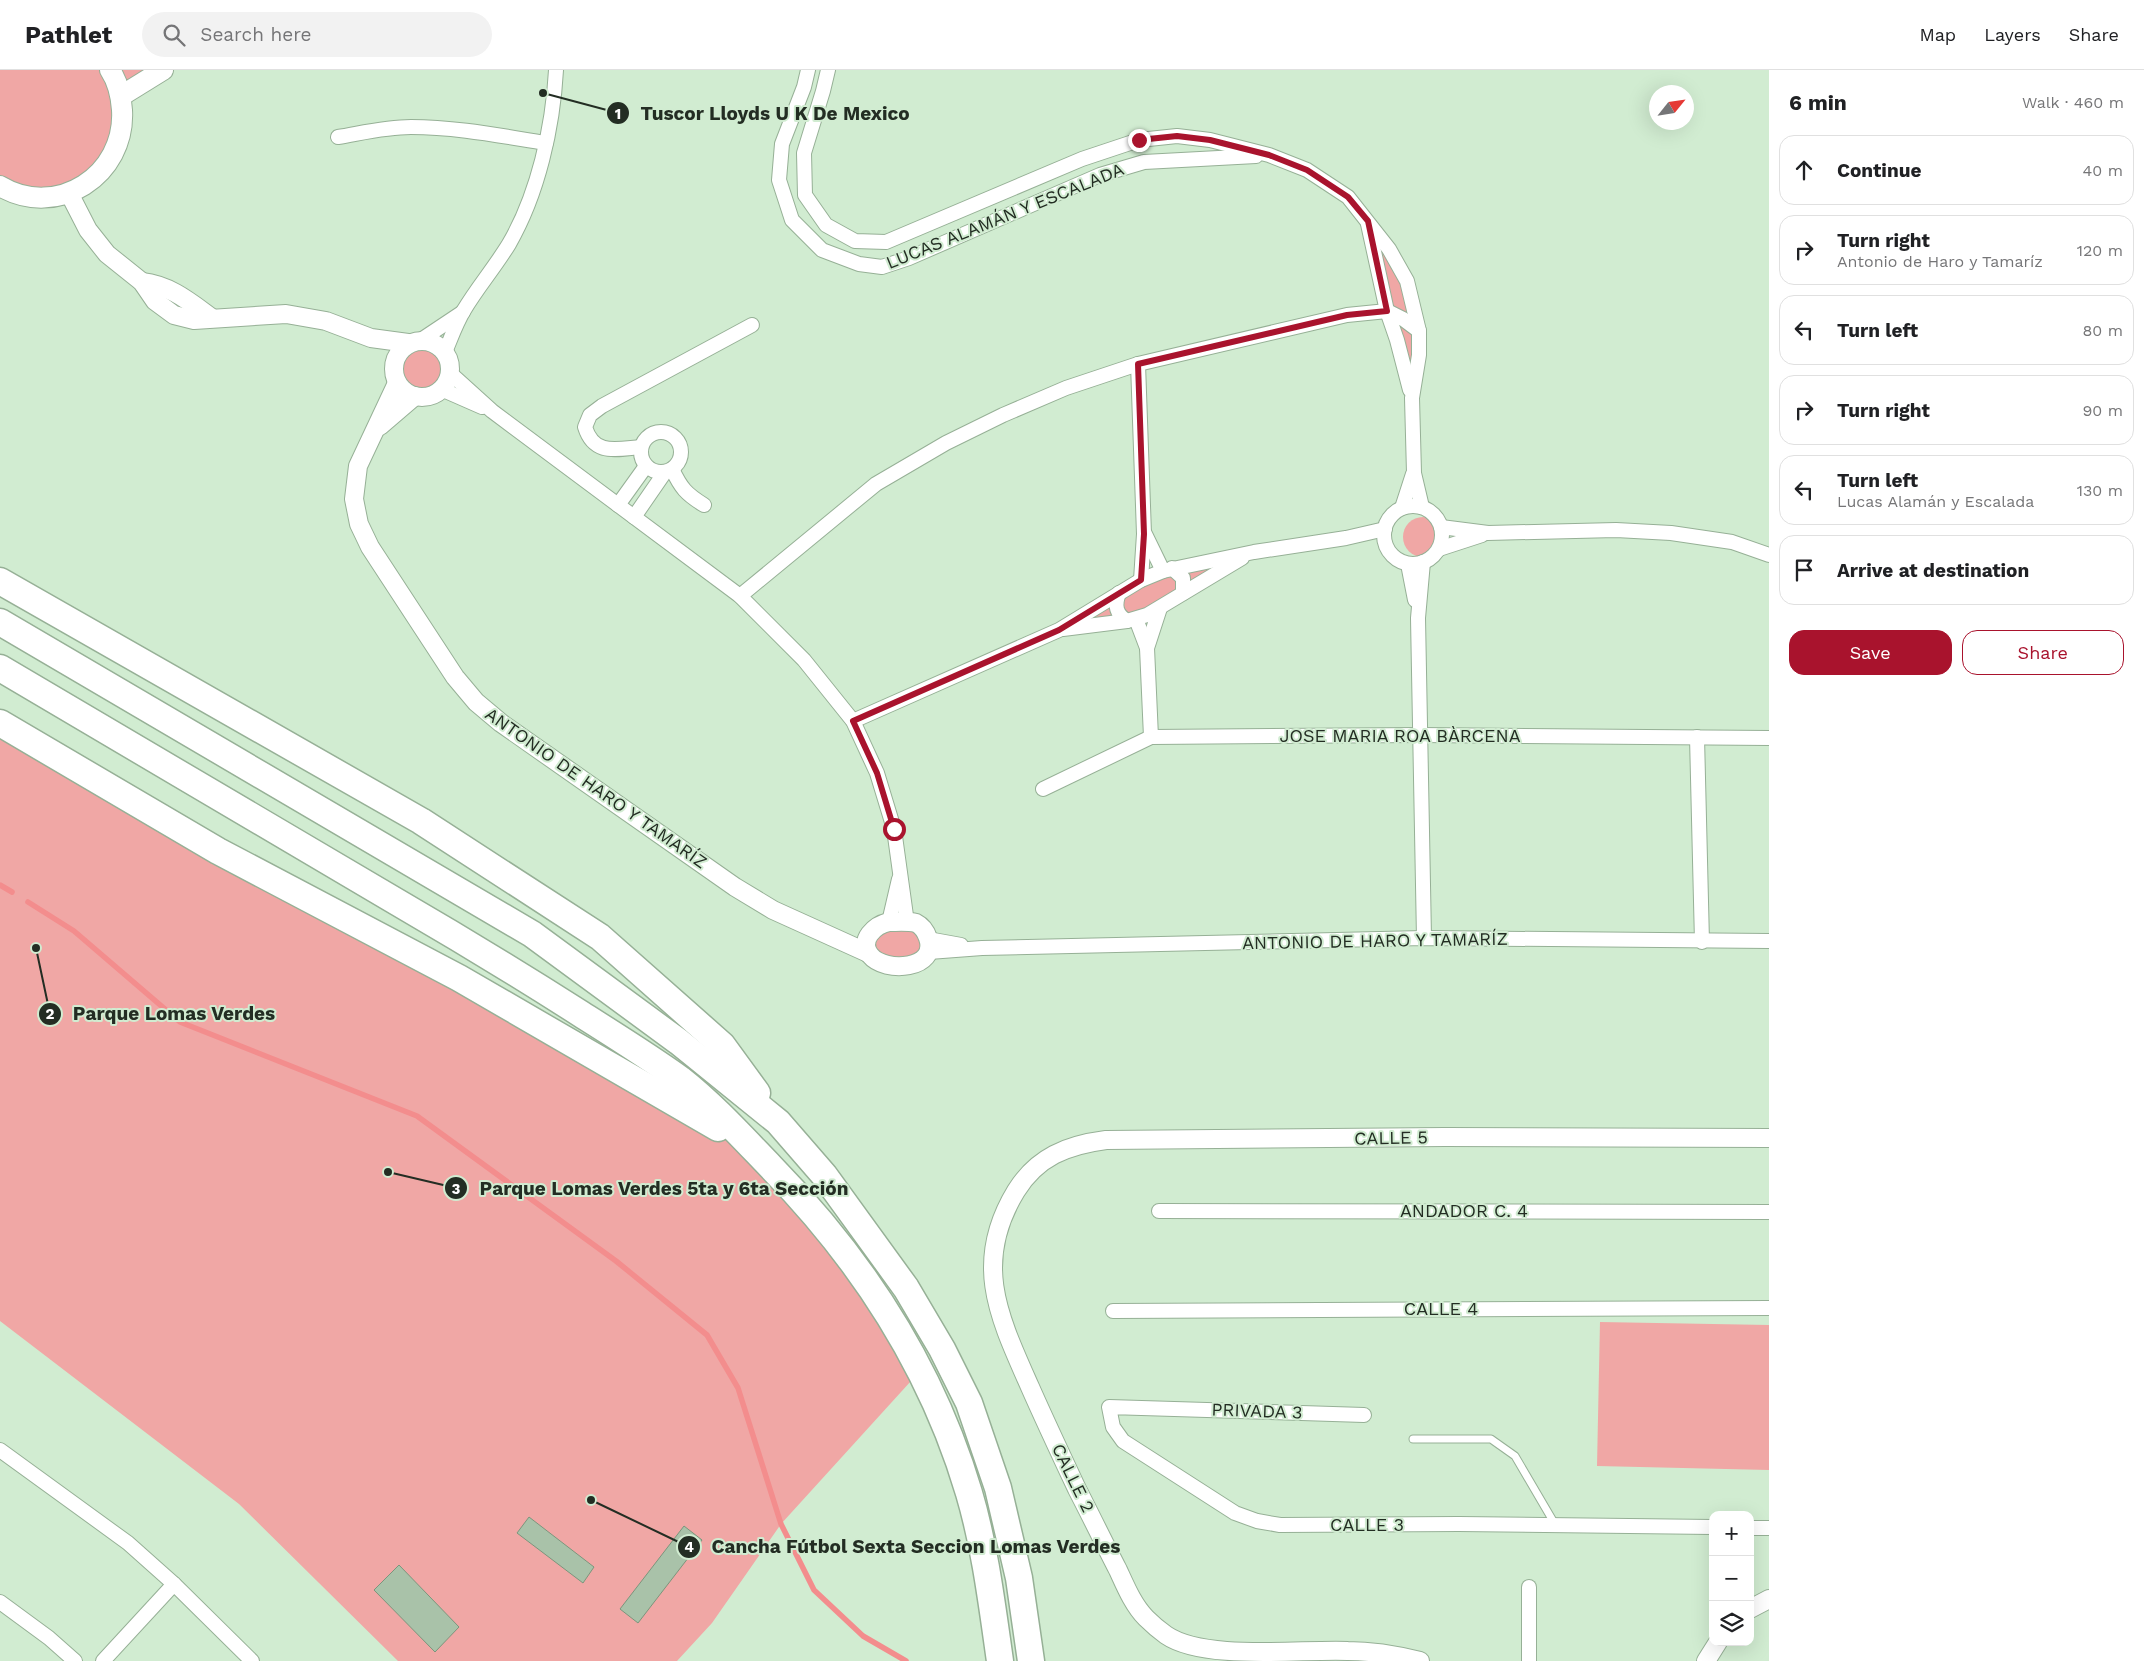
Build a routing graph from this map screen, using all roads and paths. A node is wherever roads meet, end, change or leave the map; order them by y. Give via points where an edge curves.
1 (110, 70) edge
2 (163, 70) edge
3 (556, 70) edge
4 (808, 70) edge
5 (828, 70) edge
6 (122, 96) junction
7 (338, 137) dead end
8 (546, 143) junction
9 (1269, 155) junction
10 (0, 186) edge
11 (69, 193) junction
12 (1368, 221) junction
13 (464, 311) junction
14 (1387, 311) junction
15 (752, 325) dead end
16 (1419, 331) junction
17 (371, 338) junction
18 (415, 341) junction
19 (445, 352) junction
20 (393, 364) junction
21 (1138, 364) junction
22 (450, 372) junction
23 (397, 383) junction
24 (441, 389) junction
25 (415, 396) junction
26 (1412, 398) junction
27 (492, 411) junction
28 (377, 427) junction
29 (641, 448) junction
30 (646, 466) junction
31 (669, 470) junction
32 (1414, 473) junction
33 (618, 505) junction
34 (704, 505) dead end
35 (1422, 507) junction
36 (1402, 508) junction
37 (634, 517) junction
38 (1441, 528) junction
39 (1385, 529) junction
40 (1488, 533) junction
41 (1144, 534) junction
42 (1346, 538) junction
43 (1386, 544) junction
44 (1439, 549) junction
45 (1254, 552) junction
46 (1769, 555) edge
47 (1423, 562) junction
48 (1408, 564) junction
49 (1167, 569) junction
50 (1141, 580) junction
51 (0, 581) edge
52 (1119, 593) junction
53 (1183, 593) junction
54 (740, 596) junction
55 (1160, 608) junction
56 (1418, 618) junction
57 (1132, 620) junction
58 (0, 622) edge
59 (1059, 630) junction
60 (1147, 648) junction
61 (0, 668) edge
62 (853, 721) junction
63 (0, 723) edge
64 (1421, 735) junction
65 (1151, 737) junction
66 (1697, 737) junction
67 (1769, 738) edge
68 (1043, 789) dead end
69 (901, 871) junction
70 (889, 922) junction
71 (908, 923) junction
72 (868, 935) junction
73 (835, 938) junction
74 (1424, 938) junction
75 (1769, 941) edge
76 (1702, 942) junction
77 (928, 946) junction
78 (868, 953) junction
79 (778, 1122) junction
80 (1769, 1138) edge
81 (752, 1147) junction
82 (1024, 1179) joint
83 (1159, 1211) dead end
84 (1769, 1212) edge
85 (1769, 1308) edge
86 (1113, 1311) dead end
87 (1150, 1407) joint
88 (1364, 1415) dead end
89 (1413, 1439) dead end
90 (0, 1450) edge
91 (1556, 1526) junction
92 (1709, 1527) edge
93 (1754, 1528) edge
94 (1769, 1528) edge
95 (174, 1584) junction
96 (1529, 1588) dead end
97 (1769, 1599) edge
98 (0, 1602) edge
99 (1754, 1608) edge
100 (1715, 1646) edge
101 (75, 1661) edge
102 (103, 1661) edge
103 (252, 1661) edge
104 (1000, 1661) edge
105 (1031, 1661) edge
106 (1420, 1661) edge
107 (1529, 1661) edge
108 (1706, 1661) edge

1 - 6 main road
2 - 6 main road
3 - 8 street
4 - 9 street, LUCAS ALAMÁN Y ESCALADA via 782,144 779,180 792,220 822,250 859,264 882,267 909,258 1100,175 1144,162
5 - 9 street, LUCAS ALAMÁN Y ESCALADA via 804,153 805,195 826,225 855,240 886,242 1082,159 1139,140 1177,136 1210,140
6 - 11 main road via 123,126 114,154 95,178
7 - 8 street via 409,127 444,128
8 - 13 street via 530,197 509,244
9 - 12 street, LUCAS ALAMÁN Y ESCALADA via 1307,170 1348,197
10 - 11 main road via 24,196 46,198
11 - 17 street via 88,230 107,254 142,282 176,292 212,318 286,314 326,321
12 - 14 street, LUCAS ALAMÁN Y ESCALADA
12 - 16 street, LUCAS ALAMÁN Y ESCALADA via 1389,249 1406,281
13 - 18 street
13 - 19 street
14 - 16 street
14 - 21 street via 1347,315
14 - 26 street, LUCAS ALAMÁN Y ESCALADA
15 - 29 street via 590,415 585,427 589,439 601,448
16 - 26 street, LUCAS ALAMÁN Y ESCALADA
17 - 18 street
17 - 20 street
18 - 19 street via 434,343
18 - 20 street via 399,351
19 - 22 street
20 - 23 street
21 - 41 street
21 - 54 street via 1066,388 938,447 876,484
22 - 24 street
22 - 27 street
23 - 25 street via 405,392
23 - 28 street, ANTONIO DE HARO Y TAMARÍZ
24 - 25 street via 433,395
24 - 27 street
25 - 28 street, ANTONIO DE HARO Y TAMARÍZ
26 - 32 street, LUCAS ALAMÁN Y ESCALADA
27 - 33 street
28 - 73 street, ANTONIO DE HARO Y TAMARÍZ via 358,466 354,499 359,524 370,547 450,669 476,702 501,723 735,886 773,910
29 - 30 street
29 - 31 street via 653,433 672,435 681,452 679,462
30 - 31 street via 655,472
30 - 33 street
31 - 34 street via 681,487
31 - 37 street
32 - 35 street, LUCAS ALAMÁN Y ESCALADA
32 - 36 street, LUCAS ALAMÁN Y ESCALADA
33 - 37 street
35 - 36 street
35 - 38 street via 1436,517
36 - 39 street via 1389,520
37 - 54 street
38 - 40 street
38 - 44 street
39 - 42 street
39 - 43 street
40 - 44 street
40 - 46 street via 1616,530 1671,533 1732,542
41 - 49 street
41 - 50 street
42 - 43 street
42 - 45 street
43 - 48 street via 1395,556
44 - 47 street
45 - 49 street
45 - 53 street
47 - 48 street
47 - 56 street
48 - 56 street
49 - 50 street
49 - 53 street via 1183,578
50 - 52 street
51 - 79 highway via 420,821 600,936 722,1045
52 - 57 street via 1116,609 1120,617
52 - 59 street
53 - 55 street
54 - 62 street via 804,660
55 - 57 street
55 - 60 street
56 - 64 street
57 - 59 street
57 - 60 street
58 - 79 highway via 532,934 679,1042
59 - 62 street
60 - 65 street
61 - 81 highway via 528,980 643,1053 717,1112
62 - 69 street via 877,773 894,829
63 - 81 highway via 218,851 459,978
64 - 65 street, JOSE MARIA ROA BÀRCENA
64 - 66 street, JOSE MARIA ROA BÀRCENA
64 - 74 street
65 - 68 street, JOSE MARIA ROA BÀRCENA
66 - 67 street, JOSE MARIA ROA BÀRCENA
66 - 76 street
69 - 70 street
69 - 71 street
70 - 71 street
70 - 72 street
71 - 77 street via 921,927
72 - 73 street, ANTONIO DE HARO Y TAMARÍZ
72 - 78 street
73 - 78 street, ANTONIO DE HARO Y TAMARÍZ
74 - 76 street, ANTONIO DE HARO Y TAMARÍZ
74 - 77 street, ANTONIO DE HARO Y TAMARÍZ via 982,948
75 - 76 street, ANTONIO DE HARO Y TAMARÍZ
77 - 78 street via 916,963 899,966 876,961
79 - 105 highway via 824,1175 906,1288 969,1403 998,1488 1019,1578
80 - 82 street, CALLE 5 via 1106,1140 1081,1143 1057,1153
81 - 104 highway via 842,1248 885,1309 921,1370 940,1411 970,1494 990,1588
82 - 106 street, CALLE 2 via 1000,1222 992,1261 995,1293 1005,1330 1057,1448 1128,1591 1145,1617 1168,1636 1195,1648 1217,1652 1349,1651 1397,1655
83 - 84 street, ANDADOR C. 4
85 - 86 street, CALLE 4
87 - 88 street, PRIVADA 3
87 - 91 street, CALLE 3 via 1109,1407 1113,1427 1123,1441 1235,1512 1256,1521 1280,1525
89 - 91 lane via 1491,1438 1515,1456
90 - 95 street via 128,1543
91 - 92 street, CALLE 3
93 - 94 street
95 - 102 street
95 - 103 street
96 - 107 street
97 - 99 street
98 - 101 street
100 - 108 street

